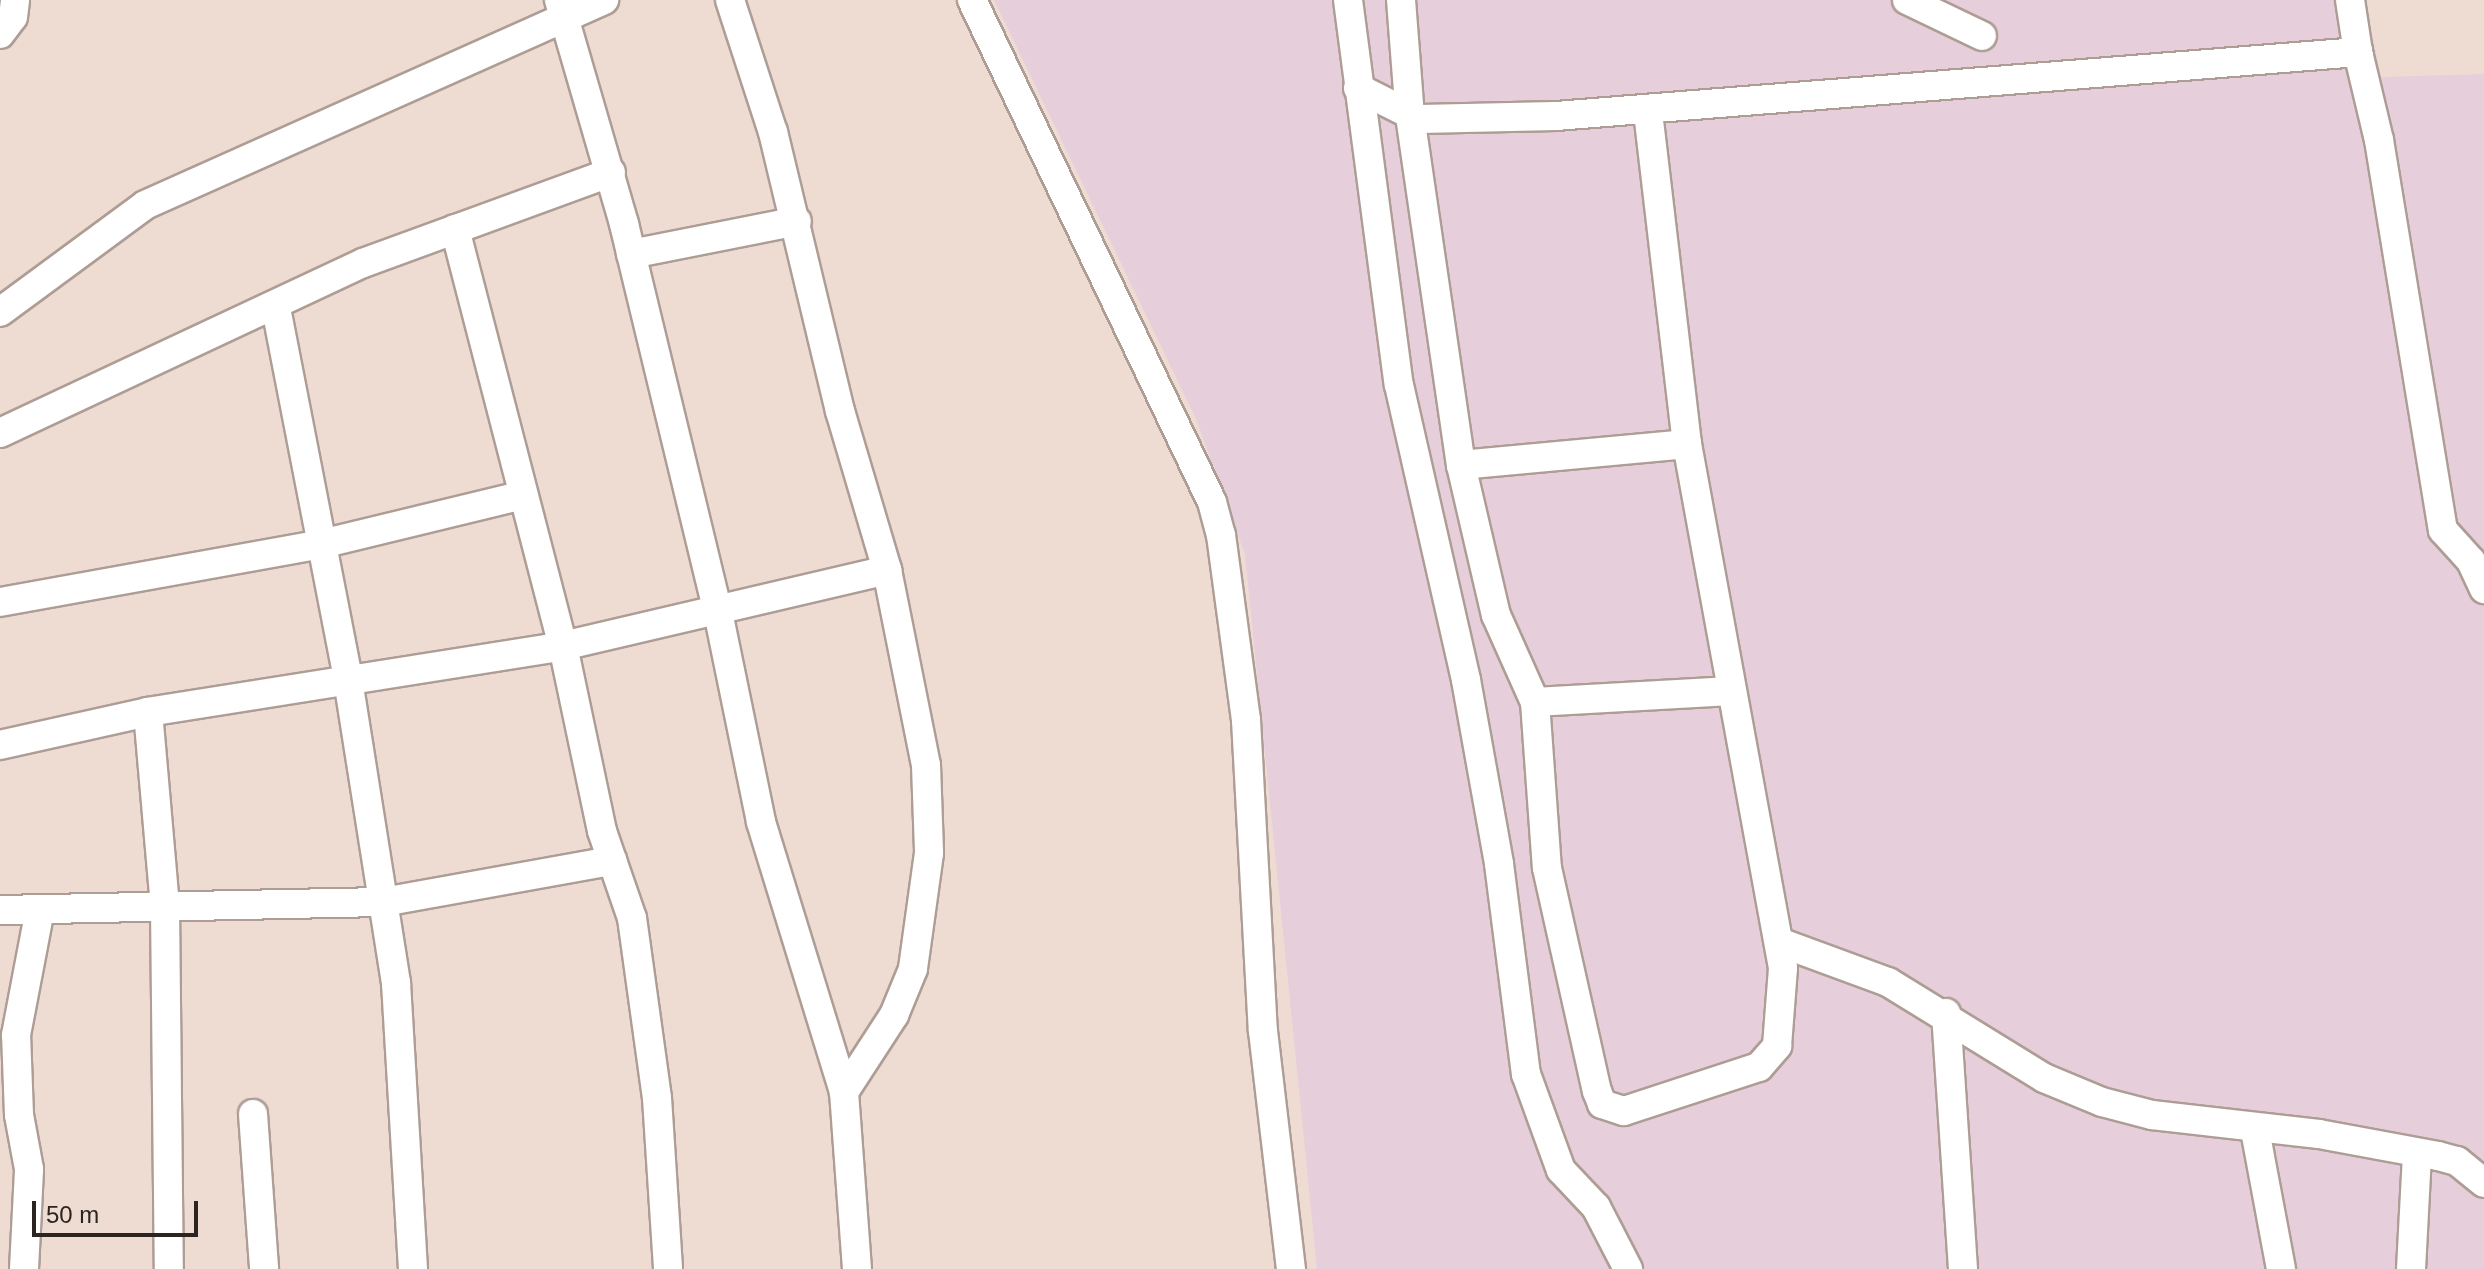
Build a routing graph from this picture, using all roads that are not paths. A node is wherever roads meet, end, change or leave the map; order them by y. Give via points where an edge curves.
1 (15, 0) edge
2 (604, 0) edge
3 (730, 0) edge
4 (972, 0) edge
5 (1348, 0) edge
6 (1401, 0) edge
7 (1907, 0) edge
8 (2350, 0) edge
9 (561, 8) edge
10 (0, 34) edge
11 (1982, 36) dead end
12 (2358, 52) junction
13 (1358, 88) junction
14 (1648, 112) junction
15 (1410, 116) junction
16 (611, 172) junction
17 (797, 221) junction
18 (455, 229) junction
19 (631, 254) junction
20 (276, 308) junction
21 (0, 312) edge
22 (0, 433) edge
23 (1687, 444) junction
24 (1461, 465) junction
25 (520, 496) junction
26 (321, 544) junction
27 (887, 570) junction
28 (2484, 589) edge
29 (0, 602) edge
30 (718, 612) junction
31 (563, 646) junction
32 (348, 680) junction
33 (1731, 691) junction
34 (1535, 702) junction
35 (148, 712) junction
36 (0, 745) edge
37 (612, 861) junction
38 (383, 902) junction
39 (165, 906) junction
40 (40, 909) junction
41 (0, 910) edge
42 (1779, 942) junction
43 (1946, 1013) junction
44 (844, 1092) junction
45 (253, 1114) dead end
46 (2255, 1130) junction
47 (2417, 1153) junction
48 (2484, 1183) edge
49 (24, 1269) edge
50 (169, 1269) edge
51 (264, 1269) edge
52 (413, 1269) edge
53 (668, 1269) edge
54 (857, 1269) edge
55 (1291, 1269) edge
56 (1628, 1269) edge
57 (1963, 1269) edge
58 (2281, 1269) edge
59 (2411, 1269) edge

1 - 10 street via 13,17
2 - 9 street
3 - 17 street
4 - 55 street via 1212,502 1221,535 1246,720 1263,1031
5 - 13 street
6 - 15 street
7 - 11 street
8 - 12 street
9 - 16 street
9 - 21 street via 145,205
12 - 14 street
12 - 28 street via 2379,140 2443,530 2471,561
13 - 15 street
13 - 56 street via 1399,385 1466,680 1499,864 1526,1074 1561,1170 1596,1207
14 - 15 street
14 - 23 street
15 - 24 street
16 - 18 street
16 - 19 street
17 - 19 street
17 - 27 street via 840,411
18 - 20 street via 331,277
18 - 25 street
19 - 30 street
20 - 22 street
20 - 26 street
23 - 24 street
23 - 33 street
24 - 34 street via 1496,615
25 - 26 street
25 - 31 street
26 - 29 street
26 - 32 street
27 - 30 street
27 - 44 street via 926,765 929,853 909,980 894,1015
30 - 31 street
30 - 44 street via 761,822
31 - 32 street
31 - 37 street
32 - 35 street
32 - 38 street
33 - 34 street
33 - 42 street
34 - 42 street via 1547,868 1602,1104 1624,1111 1759,1067 1777,1046
35 - 36 street
35 - 39 street
37 - 38 street
37 - 53 street via 632,918 657,1098
38 - 39 street
38 - 52 street via 402,1031
39 - 40 street
39 - 50 street
40 - 41 street
40 - 49 street via 16,1035 19,1115 29,1169
42 - 43 street via 1859,969
43 - 46 street via 2077,1092 2152,1115
43 - 57 street
44 - 54 street
45 - 51 street
46 - 47 street via 2319,1134
46 - 58 street
47 - 48 street via 2457,1161
47 - 59 street

